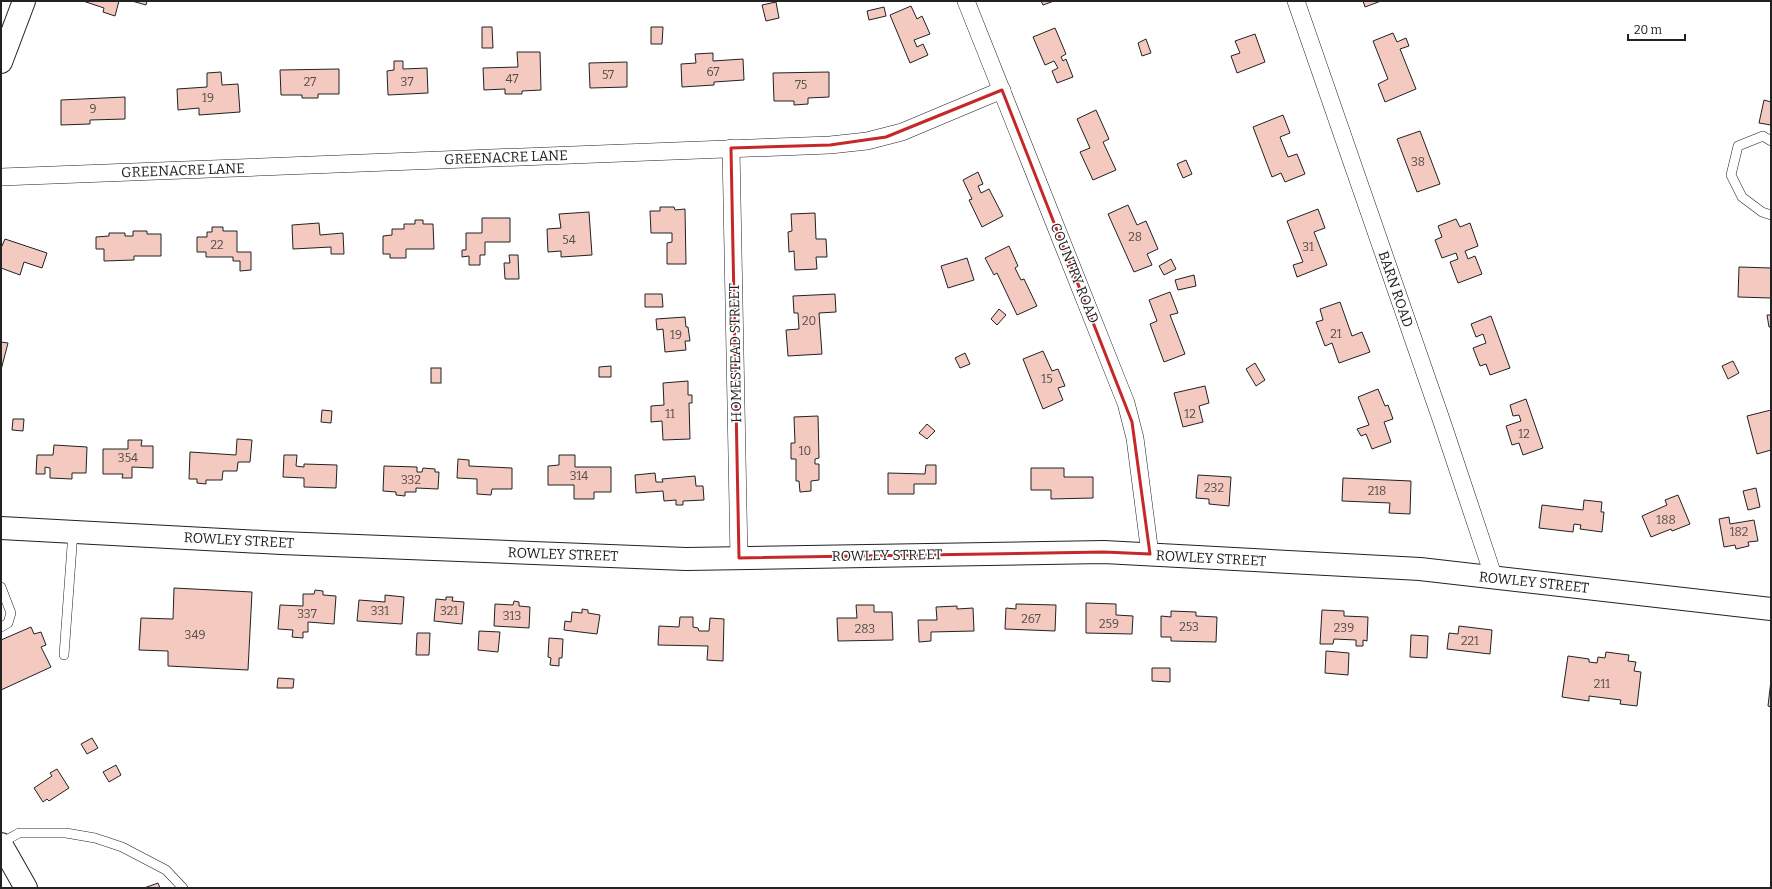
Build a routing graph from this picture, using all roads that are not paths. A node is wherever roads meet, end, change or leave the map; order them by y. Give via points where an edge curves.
1 (24, 1) edge
2 (966, 1) edge
3 (1296, 1) edge
4 (1, 62) edge
5 (1002, 90) junction
6 (1771, 141) edge
7 (731, 148) junction
8 (1, 177) edge
9 (1771, 215) edge
10 (1, 528) edge
11 (73, 532) junction
12 (1150, 554) junction
13 (739, 558) junction
14 (1494, 578) junction
15 (1, 587) edge
16 (1771, 609) edge
17 (1, 627) edge
18 (64, 655) dead end
19 (1, 844) edge
20 (26, 888) edge
21 (183, 888) edge

1 - 4 street
2 - 5 street, COUNTRY ROAD
3 - 14 street, BARN ROAD
5 - 7 street, GREENACRE LANE via 886,137 830,145
5 - 12 street, COUNTRY ROAD via 1126,403 1135,438
6 - 9 lane via 1763,136 1738,146 1731,175 1742,197 1762,212
7 - 8 street, GREENACRE LANE
7 - 13 street, HOMESTEAD STREET
10 - 11 street, ROWLEY STREET
11 - 13 street, ROWLEY STREET via 662,558
11 - 18 lane
12 - 13 street, ROWLEY STREET via 1104,552
12 - 14 street, ROWLEY STREET via 1420,569
14 - 16 street, ROWLEY STREET
15 - 17 lane via 11,613 8,623
19 - 20 street
19 - 21 lane via 19,833 66,833 95,838 122,847 166,870

